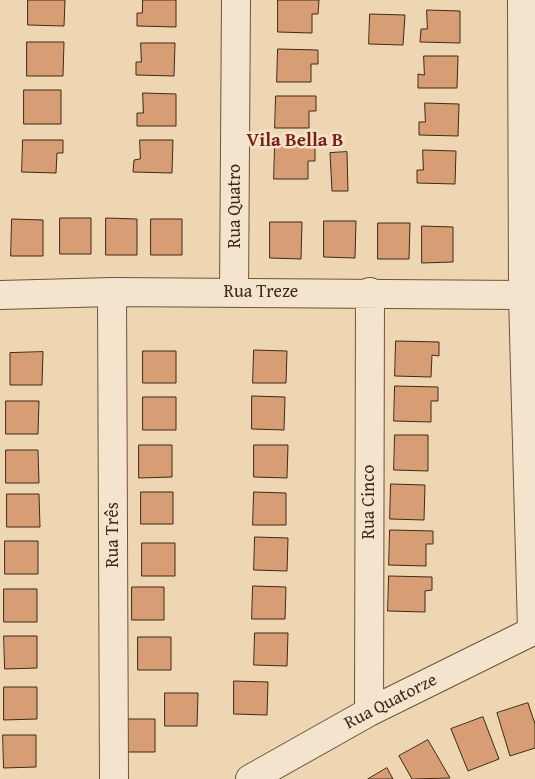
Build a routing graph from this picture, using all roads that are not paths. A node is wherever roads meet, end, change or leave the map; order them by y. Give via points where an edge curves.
1 (236, 0) edge
2 (522, 0) edge
3 (112, 292) junction
4 (234, 292) junction
5 (370, 292) junction
6 (0, 295) edge
7 (523, 295) junction
8 (534, 630) edge
9 (369, 712) junction
10 (114, 779) edge
11 (250, 779) edge

1 - 4 street, Rua Quatro
2 - 7 street
3 - 4 street, Rua Treze
3 - 6 street, Rua Treze
3 - 10 street, Rua Três
4 - 5 street, Rua Treze
5 - 7 street, Rua Treze
5 - 9 street, Rua Cinco
7 - 8 street
8 - 9 street, Rua Quatorze
9 - 11 street, Rua Quatorze

